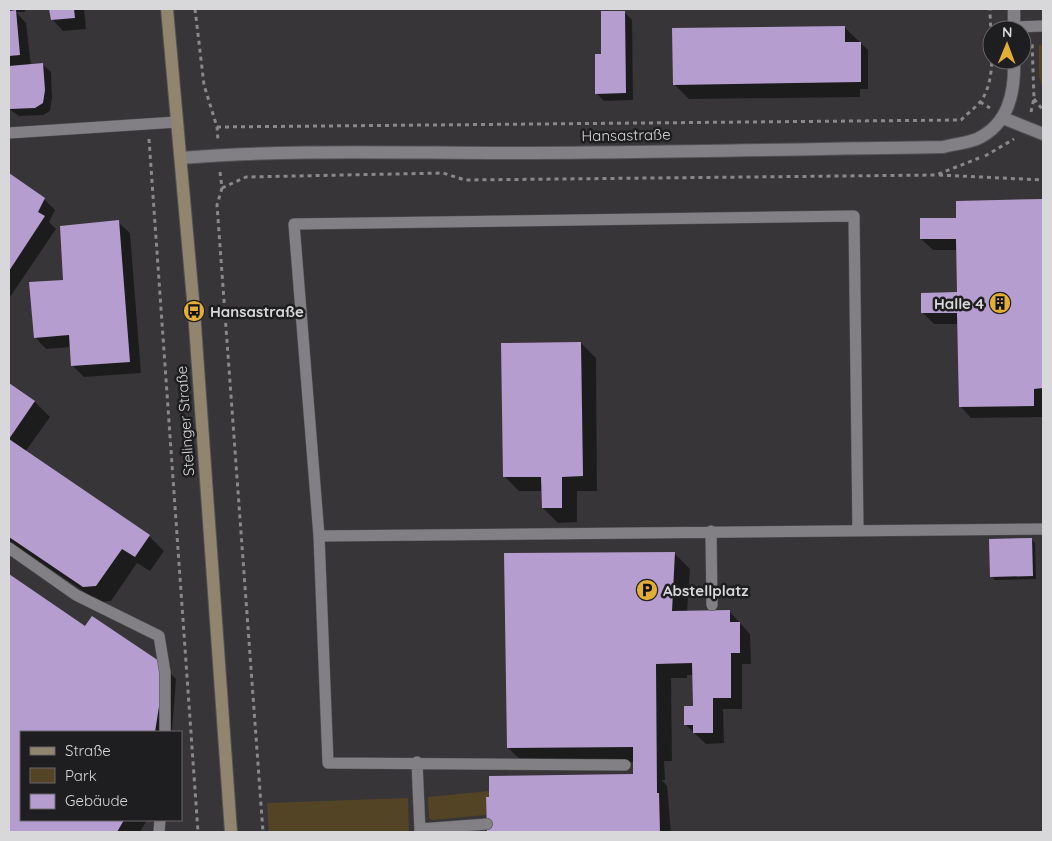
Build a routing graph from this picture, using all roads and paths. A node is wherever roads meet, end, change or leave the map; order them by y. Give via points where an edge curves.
1 (167, 9) edge
2 (196, 9) edge
3 (990, 9) edge
4 (1038, 26) edge
5 (1014, 70) edge
6 (1034, 98) junction
7 (1043, 110) edge
8 (1004, 118) junction
9 (177, 122) junction
10 (148, 124) junction
11 (1027, 128) junction
12 (9, 133) edge
13 (1043, 134) edge
14 (181, 158) junction
15 (936, 175) junction
16 (1043, 180) edge
17 (1043, 529) edge
18 (711, 531) junction
19 (858, 531) junction
20 (319, 536) junction
21 (9, 548) edge
22 (712, 605) dead end
23 (165, 731) edge
24 (417, 762) junction
25 (626, 765) dead end
26 (487, 824) dead end
27 (420, 831) edge
28 (198, 832) edge
29 (231, 832) edge
30 (264, 832) edge

1 - 9 main road, Stelinger Straße
2 - 3 path via 204,85 217,127 240,128 961,120 985,94 991,69
4 - 6 path
5 - 8 street via 1015,80
6 - 7 path
6 - 11 path
8 - 11 street
8 - 14 street, Hansastraße via 978,138 943,147 380,152
9 - 10 lane
9 - 14 main road, Stelinger Straße
10 - 12 lane
10 - 28 path
11 - 13 street
11 - 15 path via 995,152
14 - 29 main road, Stelinger Straße
15 - 16 path
15 - 30 path via 466,180 433,173 246,177 222,188 217,205
17 - 19 lane
18 - 19 lane
18 - 20 lane
18 - 22 lane
19 - 20 lane via 854,216 294,224
20 - 24 lane via 328,763
21 - 23 lane via 76,595 159,636 166,672
24 - 25 lane
24 - 27 lane
26 - 27 lane

